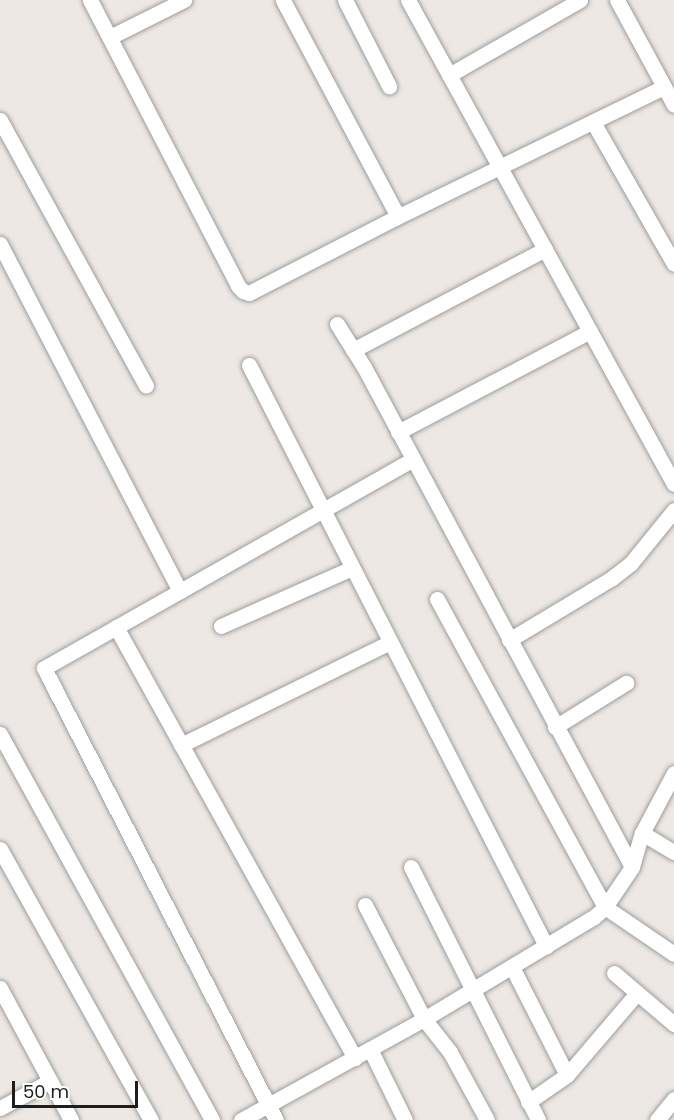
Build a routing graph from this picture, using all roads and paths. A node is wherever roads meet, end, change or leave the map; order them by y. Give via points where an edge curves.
1 (90, 0) edge
2 (184, 0) edge
3 (283, 0) edge
4 (345, 0) edge
5 (408, 0) edge
6 (580, 0) edge
7 (617, 0) edge
8 (110, 38) junction
9 (449, 75) junction
10 (388, 86) dead end
11 (664, 87) junction
12 (674, 105) edge
13 (0, 120) edge
14 (593, 122) junction
15 (500, 167) junction
16 (395, 218) junction
17 (0, 244) edge
18 (545, 249) junction
19 (674, 264) edge
20 (337, 324) dead end
21 (590, 331) junction
22 (353, 350) junction
23 (249, 365) dead end
24 (146, 386) dead end
25 (398, 432) junction
26 (413, 459) junction
27 (674, 484) edge
28 (323, 510) junction
29 (674, 510) edge
30 (352, 568) junction
31 (180, 591) junction
32 (437, 599) dead end
33 (221, 626) dead end
34 (116, 627) junction
35 (509, 640) junction
36 (390, 642) junction
37 (626, 683) dead end
38 (555, 727) junction
39 (0, 734) edge
40 (181, 745) junction
41 (674, 773) edge
42 (642, 833) junction
43 (0, 849) edge
44 (674, 852) edge
45 (411, 867) dead end
46 (632, 867) junction
47 (365, 905) dead end
48 (604, 907) junction
49 (546, 946) junction
50 (674, 954) edge
51 (512, 967) junction
52 (614, 973) dead end
53 (0, 988) edge
54 (473, 990) junction
55 (637, 993) junction
56 (424, 1019) junction
57 (674, 1024) edge
58 (370, 1049) junction
59 (355, 1058) junction
60 (567, 1075) junction
61 (50, 1081) junction
62 (674, 1099) edge
63 (528, 1102) junction
64 (268, 1105) junction
65 (0, 1108) edge
66 (71, 1120) edge
67 (151, 1120) edge
68 (212, 1120) edge
69 (241, 1120) edge
70 (276, 1120) edge
71 (405, 1120) edge
72 (488, 1120) edge
73 (538, 1120) edge
74 (657, 1120) edge

1 - 8 street
2 - 8 street
3 - 16 street
4 - 10 street
5 - 9 street
6 - 9 street
7 - 11 street
8 - 16 street via 243,291 256,291
9 - 15 street
11 - 12 street
11 - 14 street
13 - 24 street
14 - 15 street
14 - 19 street
15 - 16 street
15 - 18 street
17 - 31 street
18 - 21 street
18 - 22 street
20 - 22 street
21 - 25 street
21 - 27 street
22 - 25 street
23 - 28 street
25 - 26 street
26 - 28 street
26 - 35 street
28 - 30 street
28 - 31 street
29 - 35 street via 632,563
30 - 33 street
30 - 36 street
31 - 34 street
32 - 48 street
34 - 40 street
34 - 64 street via 44,668
35 - 38 street
36 - 40 street
36 - 49 street
37 - 38 street
38 - 46 street
39 - 68 street
40 - 59 street
41 - 42 street
42 - 44 street
42 - 46 street
43 - 67 street
45 - 54 street
46 - 48 street
47 - 56 street
48 - 49 street
48 - 50 street
49 - 51 street
51 - 54 street
51 - 60 street
52 - 55 street
53 - 61 street
54 - 56 street
54 - 63 street
55 - 57 street
55 - 60 street
56 - 58 street
56 - 72 street via 450,1052
58 - 59 street
58 - 71 street
59 - 64 street
60 - 63 street
61 - 65 street
61 - 66 street
62 - 74 street
63 - 73 street
64 - 69 street
64 - 70 street

